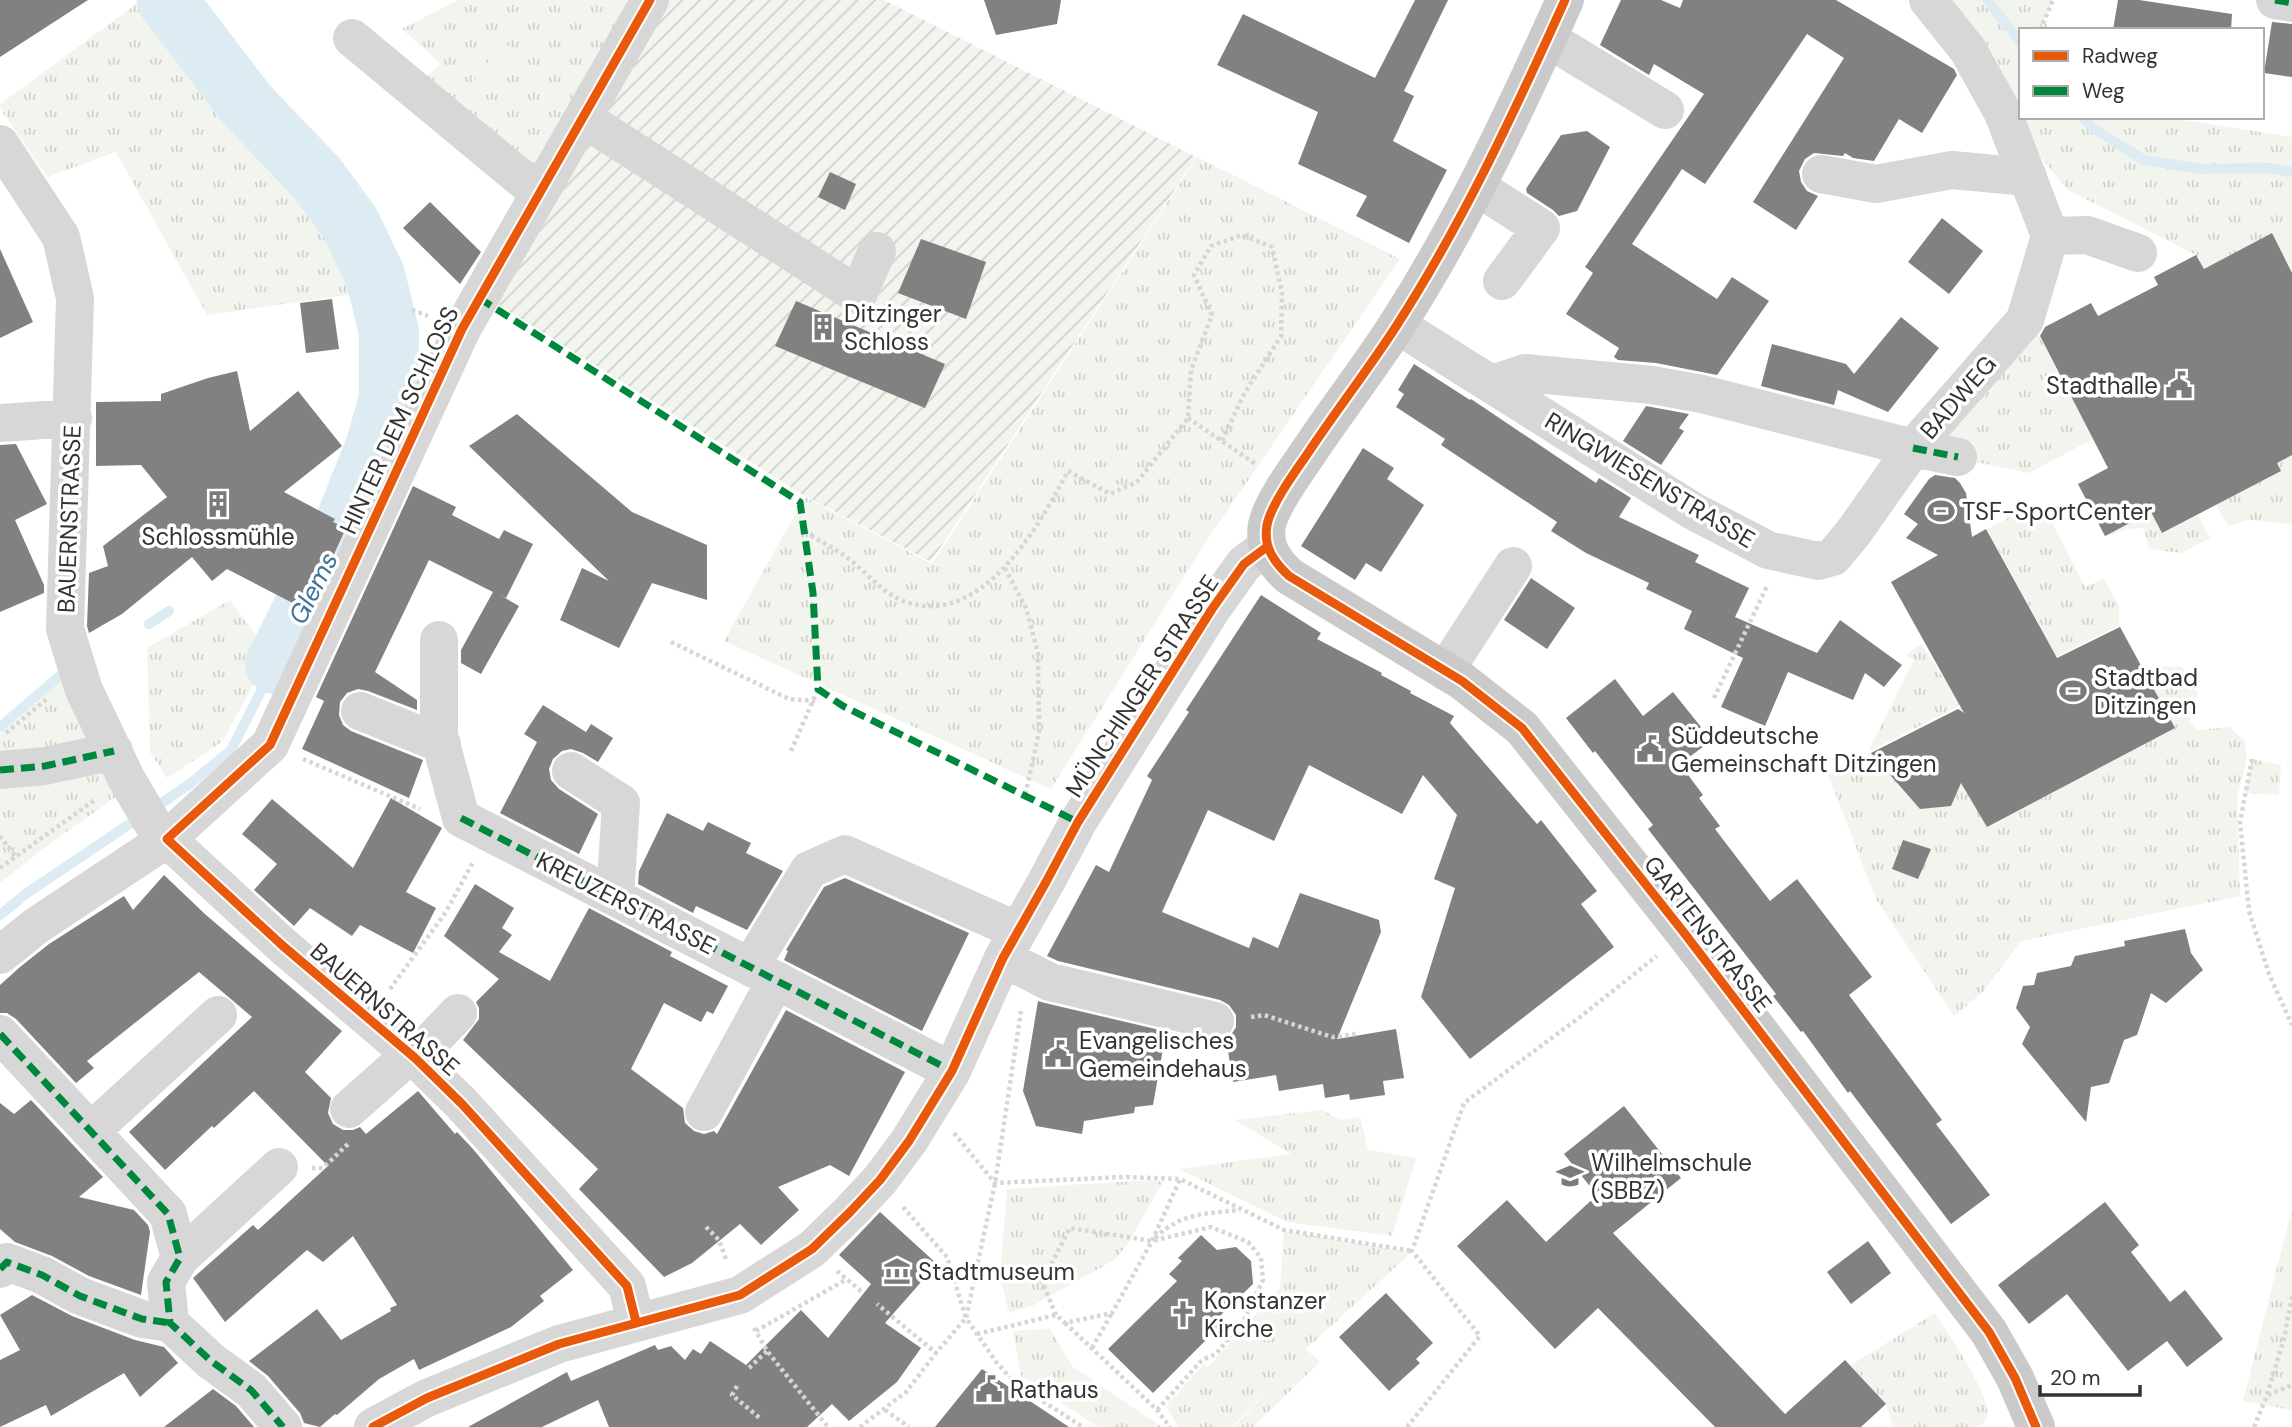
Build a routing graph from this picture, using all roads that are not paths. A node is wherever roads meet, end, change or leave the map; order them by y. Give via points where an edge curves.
1 (650, 0) edge
2 (1565, 0) edge
3 (1928, 0) edge
4 (2275, 0) edge
5 (2292, 3) edge
6 (352, 38) dead end
7 (1548, 39) junction
8 (1665, 110) dead end
9 (583, 118) junction
10 (0, 144) edge
11 (1821, 174) dead end
12 (2028, 177) junction
13 (1477, 187) junction
14 (539, 193) junction
15 (2050, 236) junction
16 (877, 251) dead end
17 (2138, 253) dead end
18 (1502, 281) dead end
19 (1396, 325) junction
20 (1492, 384) junction
21 (73, 418) junction
22 (0, 423) edge
23 (1913, 448) junction
24 (1958, 457) dead end
25 (1268, 546) junction
26 (1513, 566) dead end
27 (439, 640) dead end
28 (1445, 671) junction
29 (359, 711) dead end
30 (442, 744) junction
31 (0, 770) edge
32 (571, 771) dead end
33 (125, 773) junction
34 (160, 832) junction
35 (615, 897) junction
36 (1011, 944) junction
37 (0, 955) edge
38 (763, 973) junction
39 (458, 1013) dead end
40 (218, 1015) dead end
41 (1215, 1021) road end
42 (0, 1034) edge
43 (413, 1056) junction
44 (952, 1070) junction
45 (349, 1109) road end
46 (704, 1112) dead end
47 (91, 1131) junction
48 (279, 1167) road end
49 (180, 1258) junction
50 (2, 1259) edge
51 (636, 1322) junction
52 (170, 1324) junction
53 (283, 1427) edge
54 (373, 1427) edge
55 (2036, 1427) edge

1 - 9 street, HINTER DEM SCHLOSS
2 - 7 main road
3 - 12 street via 1968,50 2003,113
4 - 5 street
6 - 14 street
7 - 8 street
7 - 13 main road
9 - 14 street, HINTER DEM SCHLOSS
9 - 16 street via 858,295
10 - 21 street, BAUERNSTRASSE via 61,237 75,298
11 - 12 street via 1876,184 1952,170
12 - 15 street
13 - 18 street via 1541,228
13 - 19 main road
14 - 34 street, HINTER DEM SCHLOSS via 462,329 270,745
15 - 17 street via 2087,235
15 - 23 street, BADWEG via 2025,320
19 - 20 street, RINGWIESENSTRASSE
19 - 25 main road via 1286,485 1267,525
20 - 23 street, BADWEG via 1525,373 1652,385 1713,396 1842,443
20 - 23 street, RINGWIESENSTRASSE via 1732,533 1768,550 1818,561 1833,556 1853,533
21 - 22 street
21 - 33 street, BAUERNSTRASSE via 65,628 84,690
23 - 24 street
25 - 28 main road, GARTENSTRASSE via 1274,562 1289,576
25 - 36 street, MÜNCHINGER STRASSE via 1244,564 1212,609 1078,822
26 - 28 street
27 - 30 street
28 - 55 main road, GARTENSTRASSE via 1522,728 1685,934 1989,1332
29 - 30 street
30 - 35 street, KREUZERSTRASSE via 475,825
31 - 33 street via 45,766
32 - 35 street via 621,803
33 - 34 street, BAUERNSTRASSE
34 - 37 street, HINTER DEM SCHLOSS
34 - 43 street, BAUERNSTRASSE via 283,946
35 - 38 street, KREUZERSTRASSE
36 - 38 street via 845,854 809,870
36 - 41 street via 1050,982
36 - 44 street, MÜNCHINGER STRASSE
38 - 44 street, KREUZERSTRASSE
38 - 46 street
39 - 43 street
40 - 47 street
42 - 47 street
43 - 45 street
43 - 51 street, BAUERNSTRASSE via 627,1286
44 - 51 street, MÜNCHINGER STRASSE via 880,1180 812,1250 740,1295
47 - 49 street via 168,1214
48 - 49 street
49 - 52 street via 166,1282
50 - 52 street via 80,1296 142,1319
51 - 54 street, MÜNCHINGER STRASSE via 547,1349 427,1398
52 - 53 street via 251,1390

